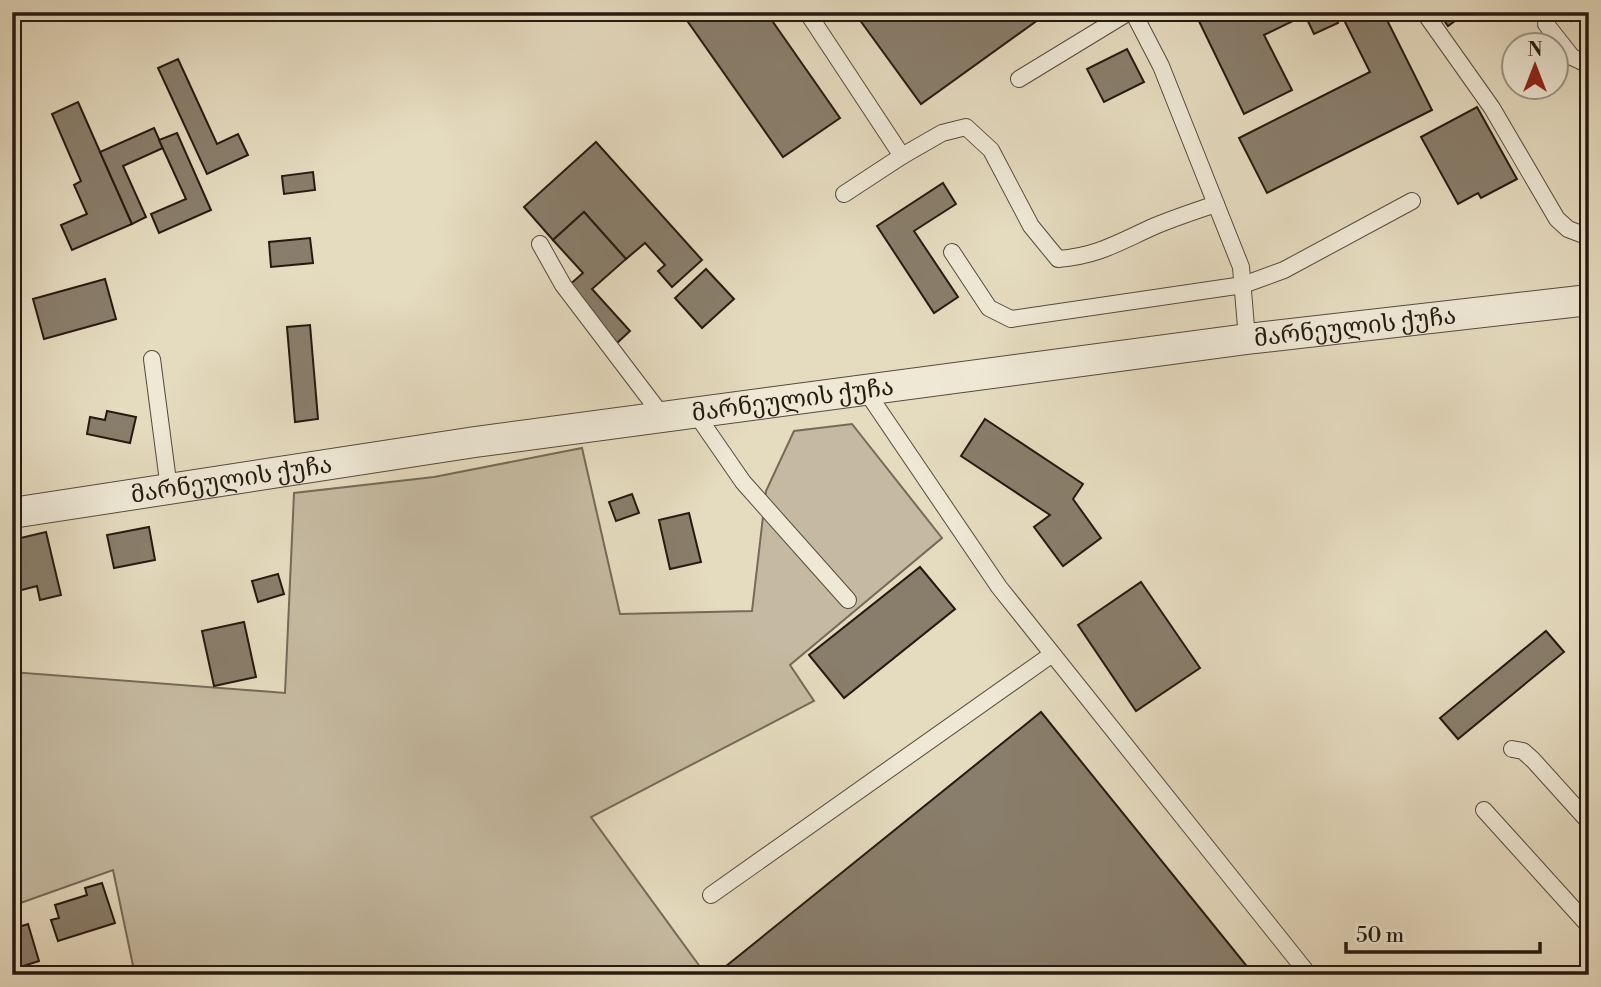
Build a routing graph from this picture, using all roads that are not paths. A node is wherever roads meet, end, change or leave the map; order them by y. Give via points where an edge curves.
1 (807, 12) edge
2 (1131, 12) edge
3 (1424, 12) edge
4 (1546, 24) dead end
5 (1589, 65) edge
6 (1019, 79) dead end
7 (902, 156) junction
8 (844, 194) dead end
9 (1412, 201) dead end
10 (1216, 204) junction
11 (1589, 237) edge
12 (540, 244) dead end
13 (952, 252) dead end
14 (1242, 285) junction
15 (1585, 307) edge
16 (1247, 340) junction
17 (152, 359) dead end
18 (866, 391) junction
19 (696, 414) junction
20 (664, 418) junction
21 (169, 489) junction
22 (12, 513) edge
23 (848, 600) dead end
24 (1051, 656) junction
25 (1512, 749) dead end
26 (1484, 810) dead end
27 (1589, 822) edge
28 (711, 895) dead end
29 (1589, 926) edge
30 (1309, 975) edge

1 - 7 lane
2 - 6 lane
2 - 10 lane via 1161,66
3 - 11 lane via 1492,108 1557,219
4 - 5 lane via 1573,57
7 - 8 lane
7 - 10 lane via 942,133 966,127 991,150 1031,226 1058,259 1083,257
9 - 14 lane via 1284,270
10 - 14 lane via 1241,267
12 - 20 lane via 563,285
13 - 14 lane via 989,309 1011,319
14 - 16 lane
15 - 16 street, მარნეულის ქუჩა
16 - 18 street, მარნეულის ქუჩა
17 - 21 lane
18 - 19 street, მარნეულის ქუჩა
18 - 24 lane
19 - 20 street, მარნეულის ქუჩა
19 - 23 lane via 743,482
20 - 21 street, მარნეულის ქუჩა
21 - 22 street, მარნეულის ქუჩა
24 - 28 lane
24 - 30 lane
25 - 27 lane via 1534,760
26 - 29 lane

